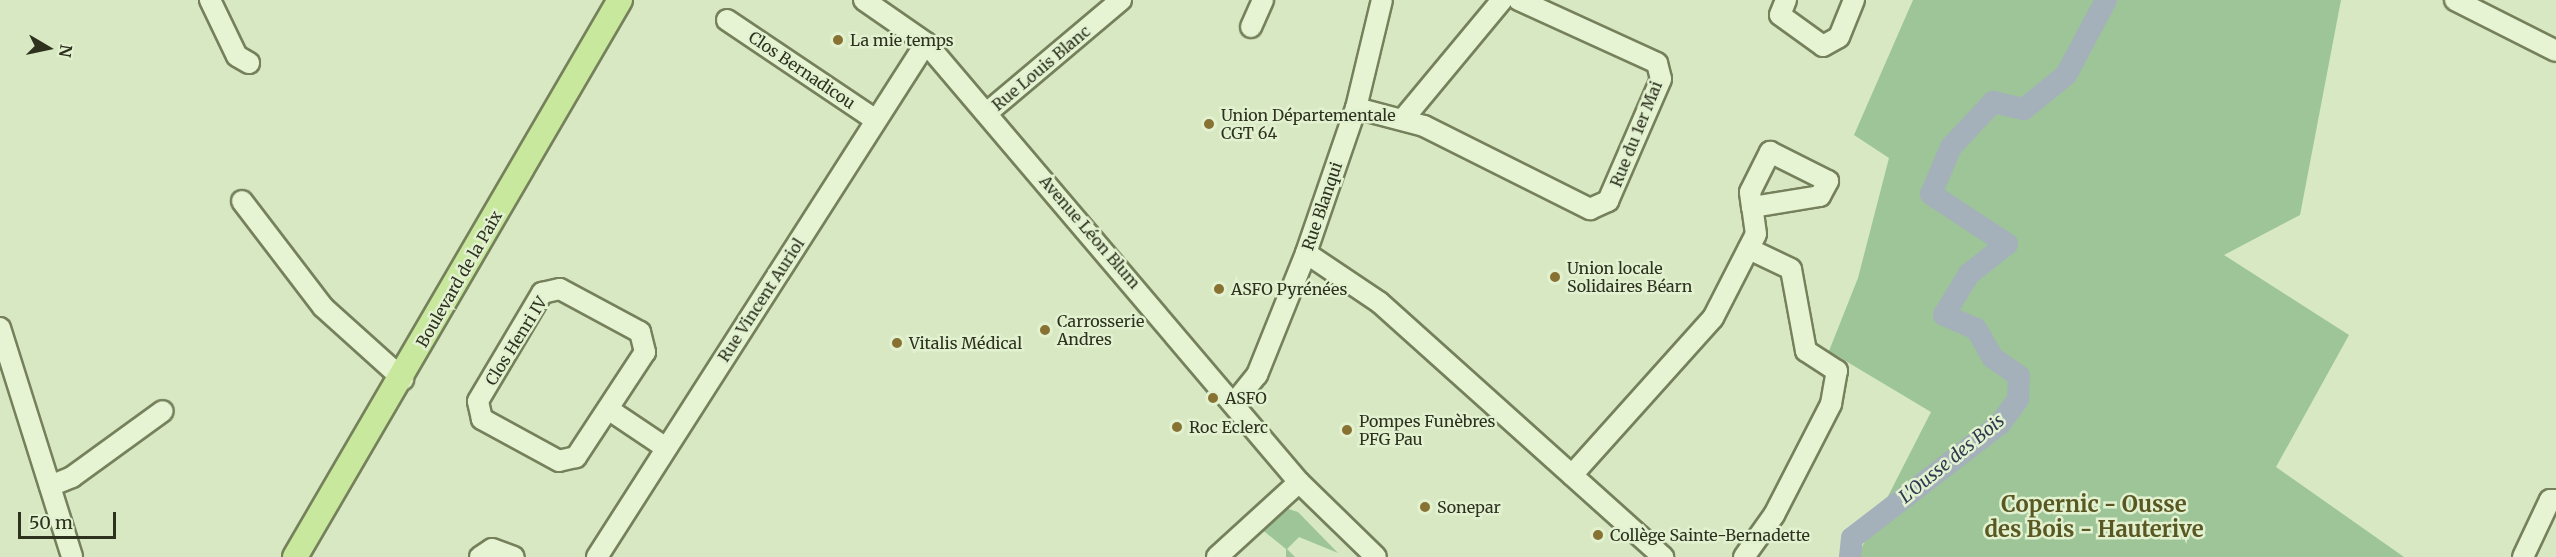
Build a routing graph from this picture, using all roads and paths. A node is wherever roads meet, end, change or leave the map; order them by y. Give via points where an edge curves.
1 (210, 0) edge
2 (620, 0) edge
3 (864, 0) edge
4 (1121, 0) edge
5 (1263, 0) edge
6 (1383, 0) edge
7 (1502, 0) edge
8 (1519, 0) edge
9 (1785, 0) edge
10 (1854, 0) edge
11 (2456, 0) edge
12 (727, 20) dead end
13 (1251, 27) dead end
14 (926, 43) junction
15 (2556, 51) edge
16 (249, 63) dead end
17 (1356, 108) junction
18 (988, 112) junction
19 (1404, 118) junction
20 (876, 120) junction
21 (242, 201) dead end
22 (1752, 207) dead end
23 (1749, 249) junction
24 (1306, 253) junction
25 (0, 328) edge
26 (403, 379) junction
27 (1235, 402) junction
28 (608, 409) junction
29 (163, 411) dead end
30 (666, 448) junction
31 (1572, 475) junction
32 (1299, 482) junction
33 (50, 486) junction
34 (2556, 500) edge
35 (72, 557) edge
36 (296, 557) edge
37 (480, 557) edge
38 (514, 557) edge
39 (597, 557) edge
40 (1217, 557) edge
41 (1376, 557) edge
42 (1664, 557) edge
43 (1744, 557) edge
44 (2523, 557) edge

1 - 16 street via 237,56
2 - 26 main road, Boulevard de la Paix
3 - 14 street, Avenue Léon Blum
4 - 18 street, Rue Louis Blanc
5 - 13 street
6 - 17 street, Rue Blanqui
7 - 19 street
8 - 19 street, Rue du 1er Mai via 1657,63 1660,79 1608,201 1590,209
9 - 10 street via 1780,15 1823,46 1839,37
11 - 15 street
12 - 20 street, Clos Bernadicou
14 - 18 street, Avenue Léon Blum
14 - 20 street, Rue Vincent Auriol
17 - 19 street, Rue du 1er Mai
17 - 24 street, Rue Blanqui
18 - 27 street, Avenue Léon Blum
20 - 30 street, Rue Vincent Auriol
21 - 26 street via 323,307
22 - 23 street via 1756,234
23 - 31 street via 1713,318
23 - 43 street via 1791,269 1806,351 1837,371 1832,404 1774,515
24 - 27 street, Rue Blanqui via 1257,375
24 - 31 street via 1378,302
25 - 33 street
26 - 36 main road, Boulevard de la Paix
27 - 32 street, Avenue Léon Blum
28 - 28 street, Clos Henri IV via 645,352 640,332 560,288 542,293 478,401 482,418 559,461 576,457
28 - 30 street
29 - 33 street via 72,477
30 - 39 street, Rue Vincent Auriol
31 - 42 street
32 - 40 street
32 - 41 street, Avenue Léon Blum
33 - 35 street
34 - 44 street via 2550,500
37 - 38 street via 492,549

